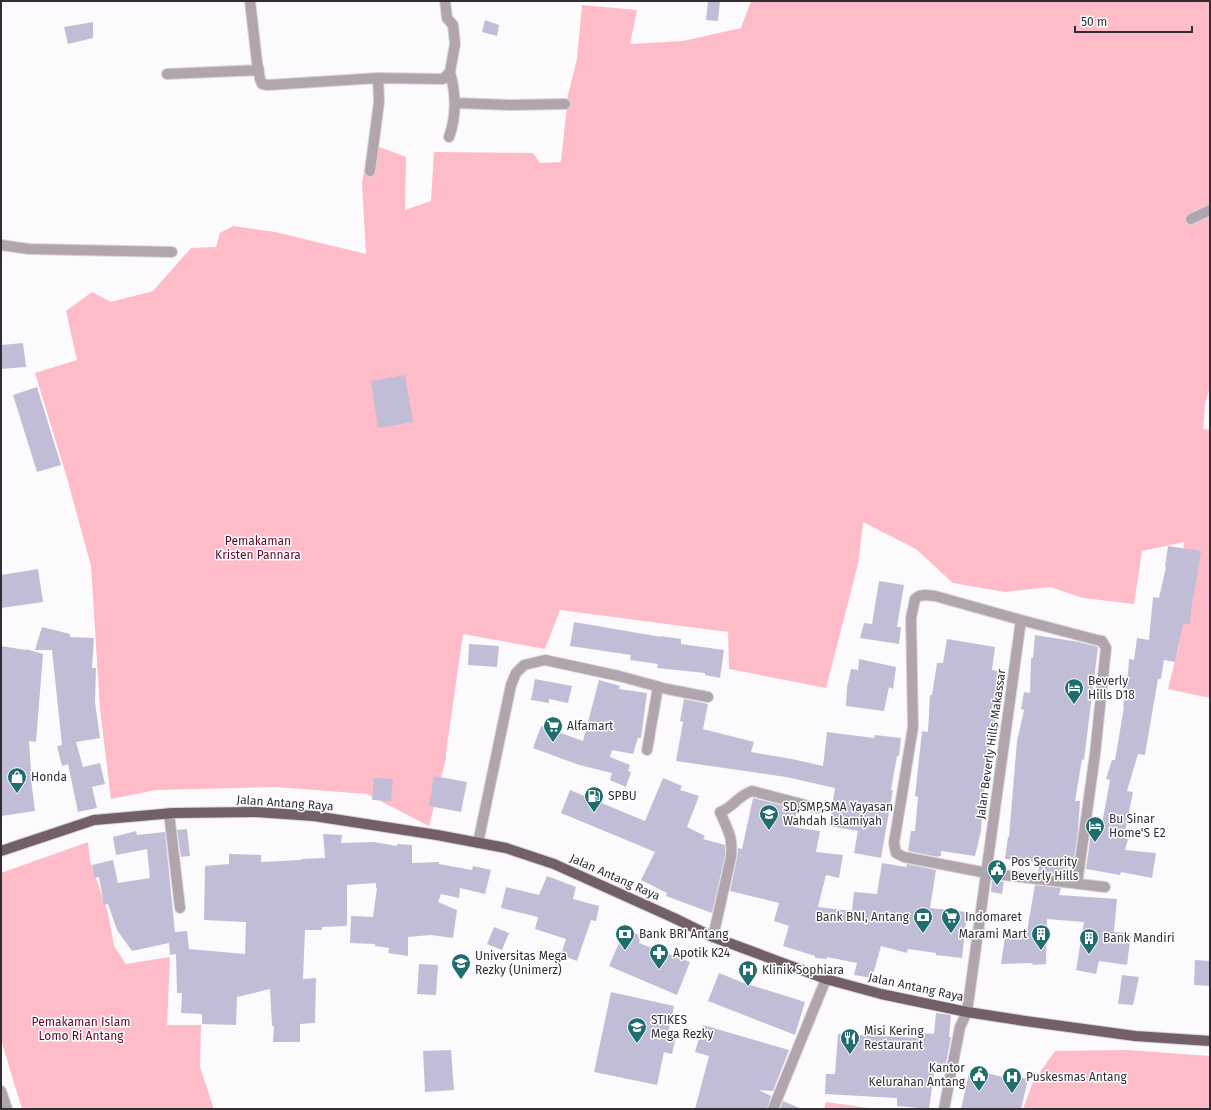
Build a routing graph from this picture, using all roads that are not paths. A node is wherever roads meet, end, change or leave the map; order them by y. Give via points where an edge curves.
1 (250, 1) edge
2 (445, 1) edge
3 (259, 70) junction
4 (450, 72) junction
5 (167, 74) dead end
6 (378, 78) junction
7 (456, 103) junction
8 (565, 104) dead end
9 (449, 137) dead end
10 (370, 171) dead end
11 (1210, 210) edge
12 (1191, 219) dead end
13 (1, 245) edge
14 (172, 252) dead end
15 (1021, 620) junction
16 (658, 687) junction
17 (708, 697) dead end
18 (647, 750) dead end
19 (818, 808) dead end
20 (169, 813) junction
21 (478, 843) junction
22 (1, 851) edge
23 (987, 872) junction
24 (1077, 884) junction
25 (1105, 887) dead end
26 (180, 908) dead end
27 (713, 937) junction
28 (826, 980) junction
29 (967, 1012) junction
30 (1210, 1041) edge
31 (1, 1091) edge
32 (7, 1109) edge
33 (773, 1109) edge
34 (944, 1109) edge

1 - 3 street
2 - 4 street via 447,18 453,25 455,44
3 - 5 street
3 - 6 street via 262,84 268,85
4 - 6 street via 443,79
4 - 7 street
6 - 10 street via 379,102
7 - 8 street
7 - 9 street
11 - 12 street
13 - 14 street via 29,249
15 - 23 street, Jalan Beverly Hills Makassar
15 - 23 street via 925,595 915,599 911,618 913,727 894,843 895,851 904,856
15 - 24 street via 1102,641 1106,648 1095,754
16 - 17 street
16 - 18 street
16 - 21 street via 544,660 524,665 516,673 511,685
19 - 27 street via 752,791 720,812 731,836 732,846
20 - 21 main road, Jalan Antang Raya via 256,812 314,816
20 - 22 main road, Jalan Antang Raya via 94,820
20 - 26 street
21 - 27 main road, Jalan Antang Raya via 506,848 554,864
23 - 24 street
23 - 29 street, Jalan Beverly Hills Makassar
24 - 25 street
27 - 28 main road, Jalan Antang Raya
28 - 29 main road, Jalan Antang Raya
28 - 33 street
29 - 30 main road, Jalan Antang Raya via 1136,1036
29 - 34 street, Jalan Beverly Hills Makassar via 960,1026
31 - 32 street

